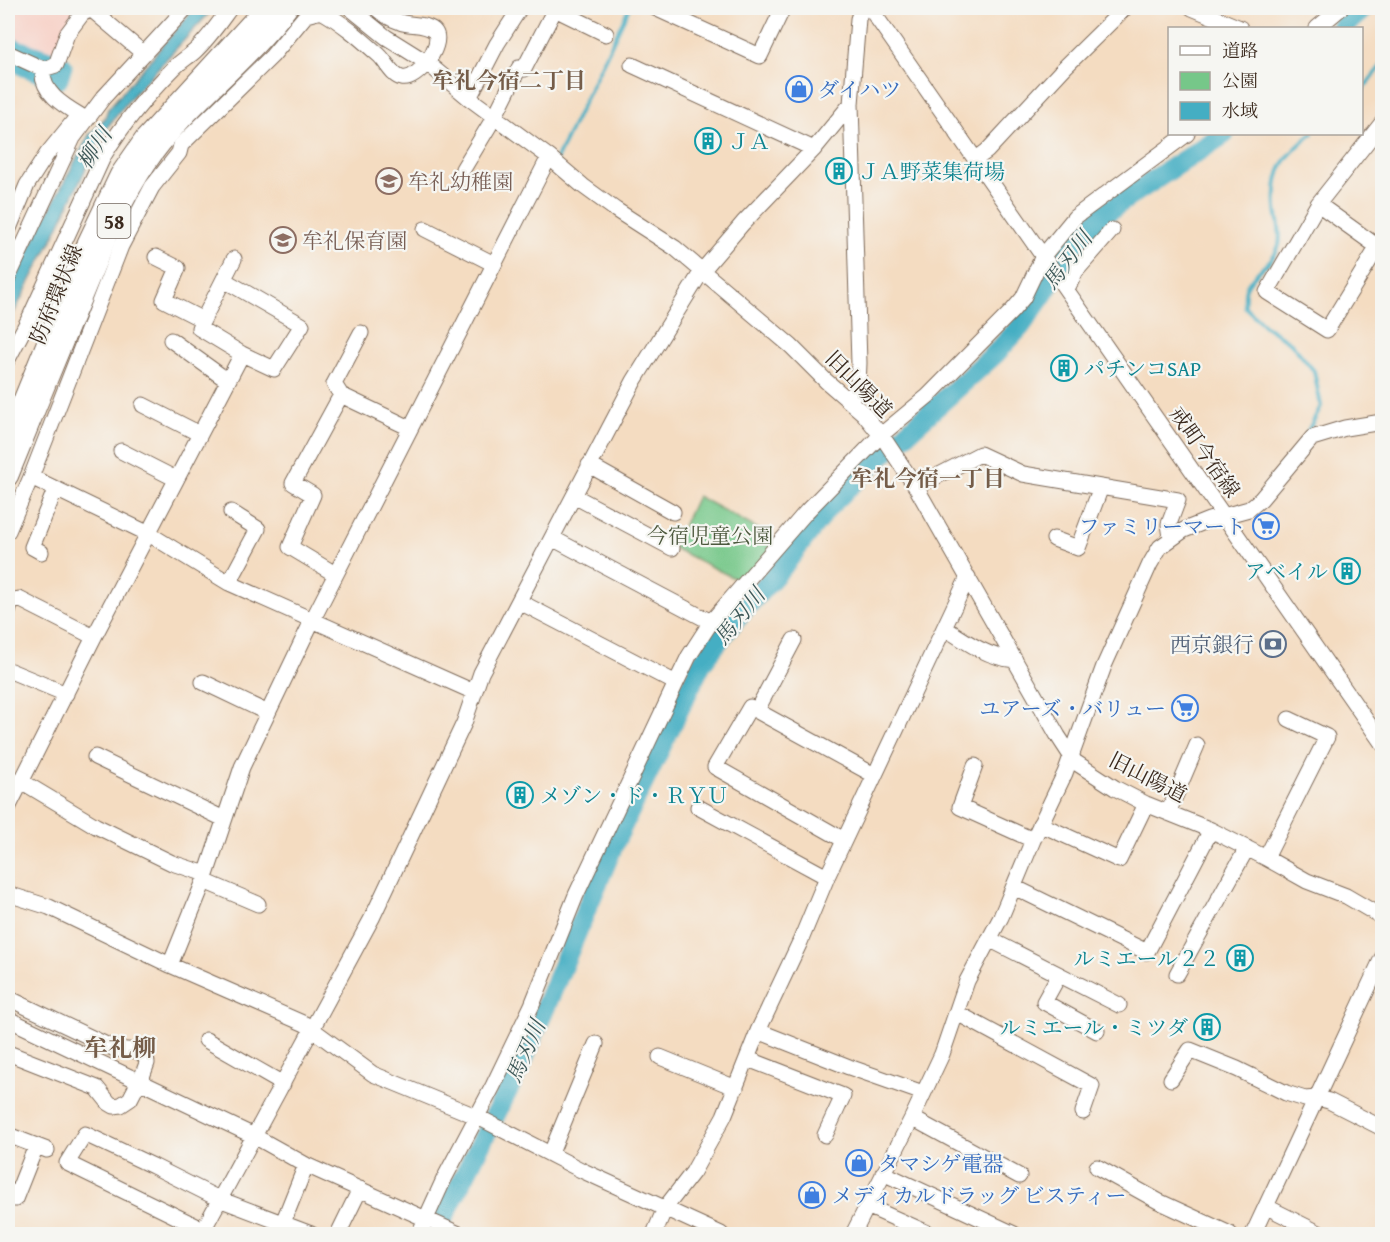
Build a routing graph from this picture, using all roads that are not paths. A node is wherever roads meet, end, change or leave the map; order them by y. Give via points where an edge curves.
1 (92, 8) edge
2 (186, 8) edge
3 (230, 8) edge
4 (264, 8) edge
5 (287, 8) edge
6 (350, 8) edge
7 (520, 8) edge
8 (655, 8) edge
9 (783, 8) edge
10 (865, 8) edge
11 (870, 8) edge
12 (1125, 8) edge
13 (1192, 8) edge
14 (1341, 8) edge
15 (383, 10) edge
16 (1238, 27) edge
17 (1318, 27) edge
18 (606, 34) dead end
19 (8, 53) edge
20 (143, 53) junction
21 (426, 62) junction
22 (632, 65) dead end
23 (43, 69) junction
24 (469, 98) junction
25 (851, 104) junction
26 (495, 116) junction
27 (82, 117) junction
28 (1383, 123) edge
29 (1186, 135) edge
30 (814, 149) junction
31 (549, 158) junction
32 (976, 159) junction
33 (463, 169) dead end
34 (1318, 204) junction
35 (425, 229) dead end
36 (1112, 230) dead end
37 (8, 231) edge
38 (1380, 243) edge
39 (156, 257) dead end
40 (234, 259) dead end
41 (1045, 259) junction
42 (494, 264) junction
43 (702, 271) junction
44 (8, 278) edge
45 (224, 280) junction
46 (1066, 287) junction
47 (203, 320) junction
48 (361, 333) dead end
49 (171, 340) dead end
50 (242, 354) junction
51 (8, 359) edge
52 (228, 381) junction
53 (341, 394) junction
54 (850, 401) junction
55 (143, 405) dead end
56 (1383, 422) edge
57 (410, 428) junction
58 (200, 434) junction
59 (882, 437) junction
60 (8, 438) edge
61 (121, 451) dead end
62 (589, 465) junction
63 (8, 476) edge
64 (31, 477) junction
65 (176, 479) junction
66 (916, 487) junction
67 (1101, 487) junction
68 (55, 490) junction
69 (574, 496) junction
70 (231, 512) dead end
71 (673, 512) dead end
72 (1225, 517) junction
73 (8, 531) edge
74 (149, 534) junction
75 (1171, 537) junction
76 (552, 538) junction
77 (1054, 539) dead end
78 (672, 548) dead end
79 (40, 552) dead end
80 (336, 574) junction
81 (968, 577) junction
82 (229, 583) junction
83 (520, 602) junction
84 (8, 612) edge
85 (312, 621) junction
86 (711, 622) junction
87 (945, 628) junction
88 (94, 637) junction
89 (794, 639) dead end
90 (1015, 660) junction
91 (8, 670) edge
92 (203, 682) dead end
93 (676, 683) junction
94 (474, 692) junction
95 (66, 694) junction
96 (757, 710) junction
97 (268, 713) junction
98 (1289, 719) dead end
99 (1383, 743) edge
100 (1197, 745) dead end
101 (1071, 756) junction
102 (95, 757) dead end
103 (975, 766) dead end
104 (874, 775) junction
105 (21, 781) junction
106 (1146, 804) junction
107 (698, 807) dead end
108 (8, 808) edge
109 (1168, 813) junction
110 (224, 819) junction
111 (1040, 824) junction
112 (1211, 830) junction
113 (844, 840) junction
114 (1033, 840) junction
115 (1247, 848) junction
116 (1266, 858) junction
117 (205, 877) junction
118 (827, 877) junction
119 (1014, 887) junction
120 (8, 894) edge
121 (258, 904) dead end
122 (1383, 916) edge
123 (989, 939) junction
124 (1383, 958) edge
125 (170, 965) junction
126 (1177, 974) dead end
127 (1059, 975) junction
128 (8, 998) edge
129 (1119, 1005) dead end
130 (957, 1012) junction
131 (8, 1019) edge
132 (312, 1030) junction
133 (758, 1031) junction
134 (1097, 1031) dead end
135 (206, 1040) dead end
136 (596, 1044) dead end
137 (8, 1053) edge
138 (660, 1057) dead end
139 (748, 1059) junction
140 (1171, 1079) dead end
141 (139, 1082) junction
142 (283, 1084) junction
143 (736, 1088) junction
144 (924, 1093) junction
145 (1317, 1098) junction
146 (1083, 1112) dead end
147 (478, 1117) junction
148 (912, 1118) junction
149 (1383, 1128) edge
150 (8, 1135) edge
151 (825, 1135) dead end
152 (254, 1136) junction
153 (551, 1153) junction
154 (306, 1165) junction
155 (1097, 1167) dead end
156 (883, 1173) junction
157 (1019, 1176) dead end
158 (360, 1189) junction
159 (8, 1196) edge
160 (219, 1199) junction
161 (867, 1206) junction
162 (1267, 1207) junction
163 (665, 1208) junction
164 (428, 1220) junction
165 (282, 1225) junction
166 (203, 1232) edge
167 (1321, 1233) edge
168 (311, 1234) edge
169 (338, 1234) edge
170 (419, 1234) edge
171 (459, 1234) edge
172 (654, 1234) edge
173 (721, 1234) edge
174 (852, 1234) edge
175 (930, 1234) edge
176 (1014, 1234) edge
177 (1230, 1234) edge
178 (1253, 1234) edge

1 - 20 street
1 - 23 street via 82,14 67,34 57,65
2 - 20 street
3 - 51 street via 213,32 176,65 118,132
4 - 60 main road, 防府環状線 / 58 via 145,139 120,175 88,242
5 - 63 main road, 防府環状線 / 58 via 257,44 190,110 133,184 102,247
6 - 21 street, 旧山陽道
7 - 24 street
8 - 9 street via 760,56
10 - 25 street via 858,20
11 - 32 street, 戒町今宿線
12 - 32 street
13 - 16 street
14 - 17 street
15 - 21 street via 400,22 435,32 436,47
18 - 26 street via 555,9
19 - 23 street
20 - 27 street
21 - 24 street, 旧山陽道
21 - 64 street via 411,78 400,78 334,18 321,11 306,15 272,56 197,127 152,187 121,246
22 - 30 street
23 - 27 street via 42,77 49,91
24 - 26 street, 旧山陽道
25 - 30 street
25 - 54 street via 859,363 858,386
26 - 31 street, 旧山陽道
26 - 33 street
27 - 37 street via 47,154 27,185
27 - 44 street
28 - 34 street
29 - 41 street via 1075,217
30 - 43 street
31 - 42 street
31 - 43 street, 旧山陽道
32 - 41 street, 戒町今宿線
34 - 38 street
34 - 38 street via 1267,292 1327,330
35 - 42 street
36 - 46 street
39 - 47 street via 178,268 164,300
40 - 45 street
41 - 46 street, 戒町今宿線
41 - 59 street via 1012,311
42 - 57 street
43 - 54 street, 旧山陽道
43 - 62 street via 634,381
45 - 47 street
45 - 50 street via 302,325 274,369
46 - 72 street, 戒町今宿線
47 - 50 street via 199,328
48 - 53 street via 334,384
49 - 52 street
50 - 52 street
52 - 58 street
53 - 57 street
53 - 80 street via 293,483 313,495 290,547
54 - 59 street, 旧山陽道
55 - 58 street
56 - 72 street via 1312,438 1261,499 1249,509
57 - 80 street
58 - 65 street
59 - 66 street, 旧山陽道
59 - 86 street via 807,511
61 - 65 street
62 - 69 street
62 - 71 street
64 - 68 street
64 - 73 street
65 - 74 street
66 - 67 street via 980,454 1023,474
66 - 81 street, 旧山陽道
67 - 75 street via 1178,500 1169,524
67 - 77 street via 1078,548
68 - 74 street
68 - 79 street via 32,548
69 - 76 street
69 - 78 street
70 - 82 street via 258,529
72 - 75 street
72 - 99 street, 戒町今宿線
74 - 82 street
74 - 88 street
75 - 101 street via 1150,564 1119,631
76 - 83 street
76 - 86 street
80 - 85 street
81 - 87 street
81 - 90 street, 旧山陽道
82 - 85 street
83 - 93 street
83 - 94 street
84 - 88 street via 12,602 19,599
85 - 94 street
85 - 97 street
86 - 93 street
87 - 90 street via 973,646
87 - 104 street
88 - 95 street
89 - 96 street
90 - 101 street, 旧山陽道
91 - 95 street
92 - 97 street
93 - 147 street
94 - 132 street via 464,723 372,918
95 - 105 street
96 - 104 street
96 - 113 street via 750,707 715,768
97 - 110 street via 242,767
98 - 116 street via 1327,736
100 - 109 street
101 - 106 street, 旧山陽道 via 1085,769
101 - 111 street
102 - 110 street
103 - 114 street via 960,807
104 - 113 street
105 - 108 street
105 - 117 street via 96,826
106 - 109 street, 旧山陽道
106 - 111 street via 1119,860
107 - 118 street
109 - 112 street, 旧山陽道
110 - 117 street
111 - 114 street
112 - 115 street, 旧山陽道
112 - 119 street via 1147,952
113 - 118 street
114 - 119 street
115 - 116 street, 旧山陽道
115 - 126 street
116 - 122 street, 旧山陽道
117 - 121 street
117 - 125 street
118 - 133 street
119 - 123 street
120 - 125 street via 49,907
123 - 127 street
123 - 130 street
124 - 145 street
125 - 132 street
127 - 129 street
127 - 134 street via 1044,1002
128 - 141 street via 115,1049 143,1053 147,1063
130 - 144 street
130 - 146 street via 1092,1086
131 - 141 street
132 - 142 street
132 - 147 street via 373,1074
133 - 139 street
133 - 144 street
135 - 142 street
136 - 153 street
137 - 141 street via 97,1088 114,1106 130,1099
138 - 143 street
139 - 143 street
139 - 151 street via 843,1096
140 - 145 street via 1190,1050 1286,1093
141 - 152 street
142 - 152 street
143 - 163 street via 693,1172
144 - 148 street
145 - 149 street
145 - 162 street
147 - 153 street
147 - 164 street
148 - 156 street
148 - 157 street
150 - 159 street via 41,1148 15,1199
152 - 154 street
152 - 160 street
153 - 163 street
154 - 158 street
154 - 165 street
155 - 177 street
156 - 161 street
156 - 176 street
158 - 164 street
158 - 169 street
160 - 165 street
160 - 166 street
160 - 166 street via 85,1134 67,1163
161 - 174 street
161 - 175 street
162 - 167 street
162 - 178 street
163 - 172 street
163 - 173 street
164 - 170 street
164 - 171 street
165 - 168 street

